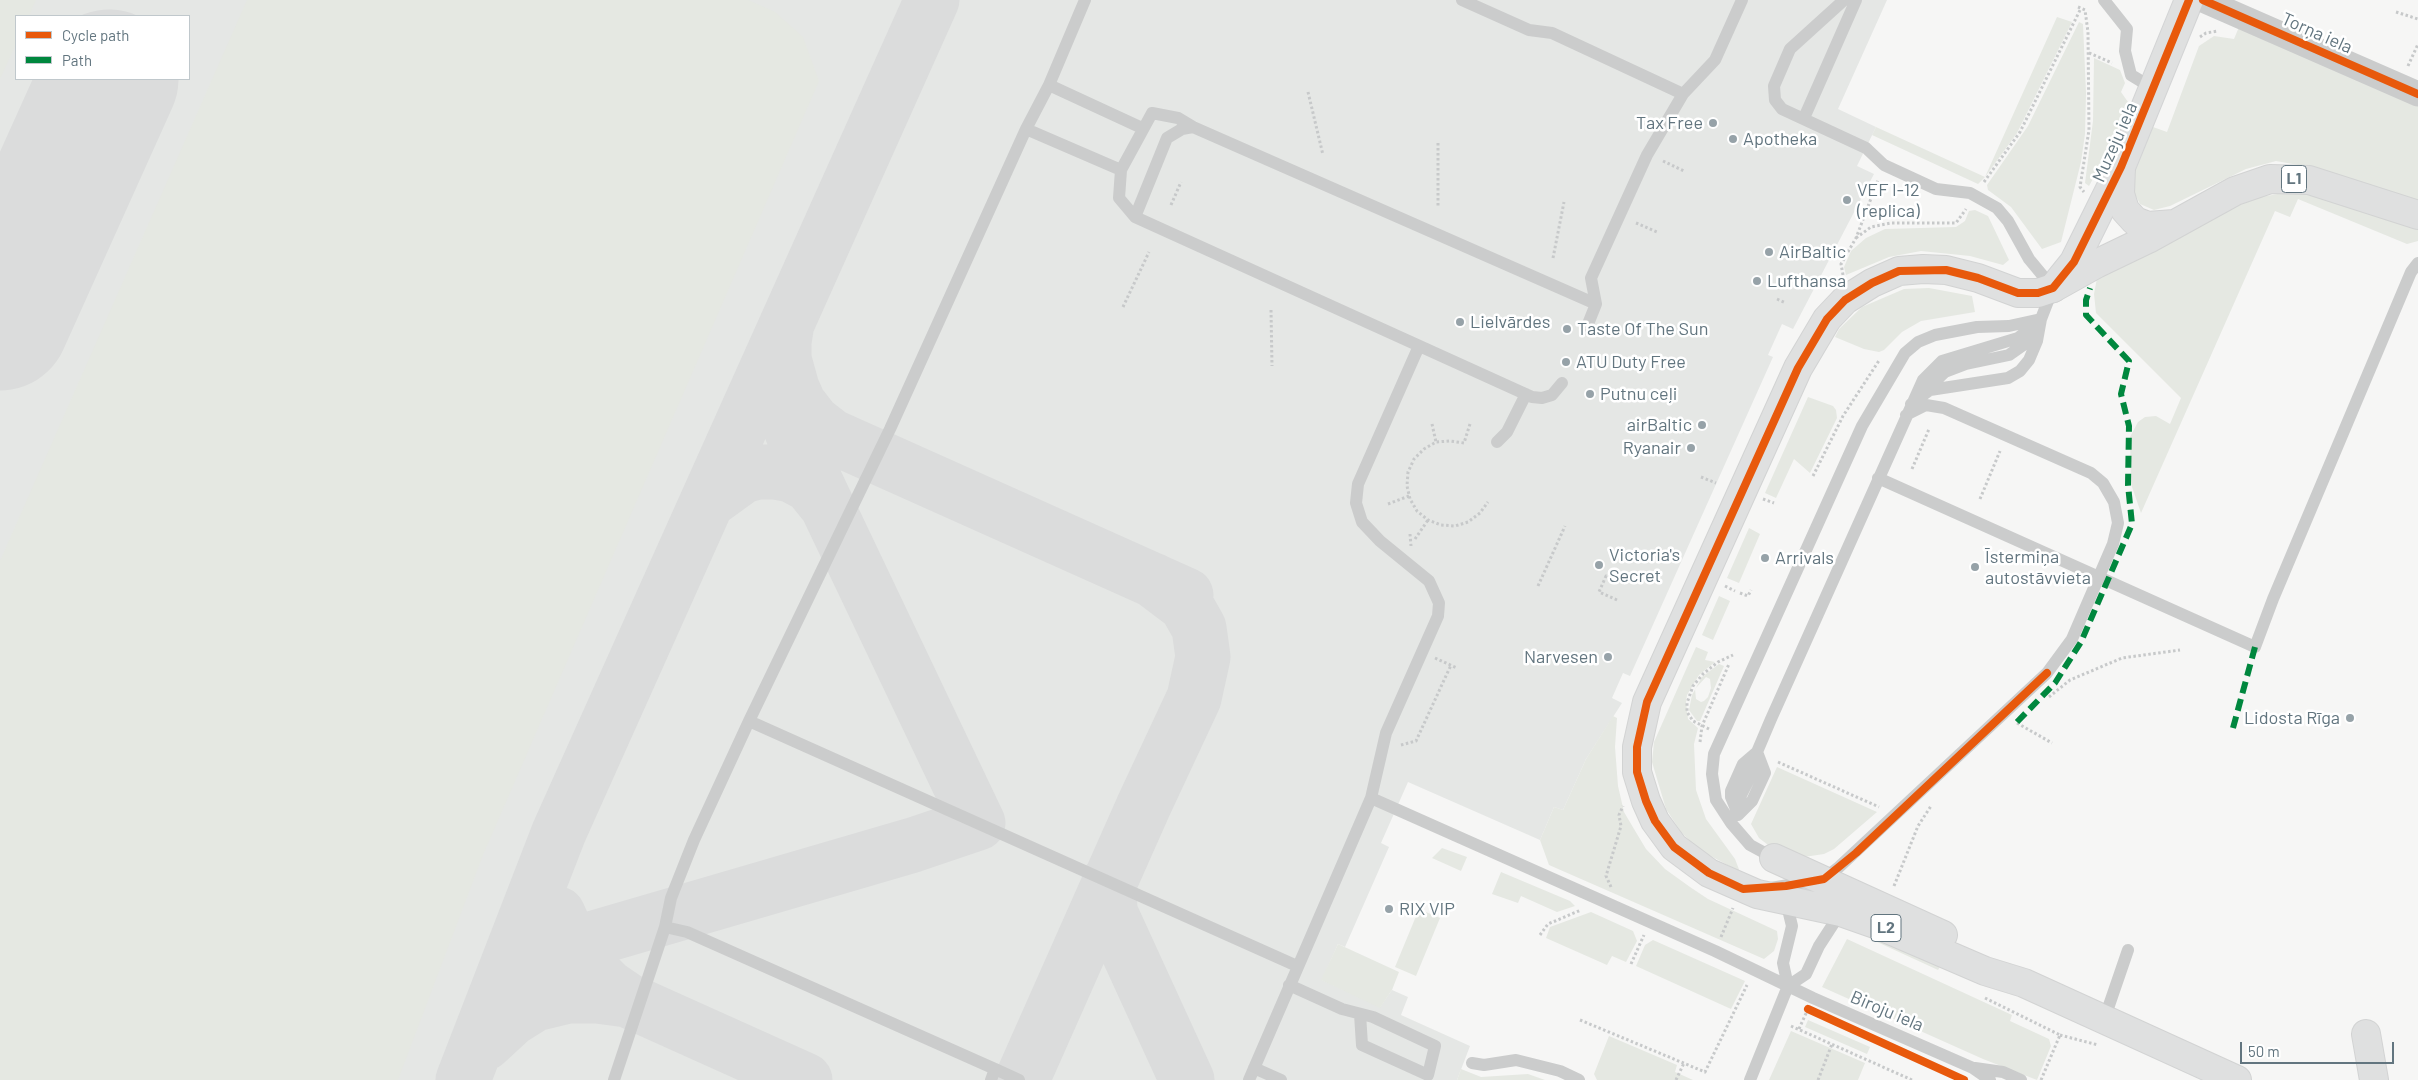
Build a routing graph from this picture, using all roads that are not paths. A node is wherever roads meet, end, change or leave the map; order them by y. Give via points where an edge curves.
1 (1085, 0) edge
2 (1462, 0) edge
3 (1742, 0) edge
4 (1844, 0) edge
5 (1856, 0) edge
6 (2104, 0) edge
7 (2189, 0) edge
8 (2203, 0) edge
9 (1049, 85) junction
10 (2154, 89) junction
11 (1683, 94) junction
12 (2418, 94) edge
13 (1804, 118) junction
14 (1193, 127) junction
15 (1142, 128) junction
16 (1026, 129) junction
17 (2121, 168) junction
18 (1121, 170) junction
19 (2418, 215) edge
20 (1135, 217) junction
21 (2174, 224) junction
22 (2415, 267) edge
23 (2054, 288) junction
24 (1596, 304) junction
25 (2042, 319) junction
26 (1586, 329) dead end
27 (1419, 346) junction
28 (1562, 383) dead end
29 (1526, 394) junction
30 (1909, 410) junction
31 (1497, 442) dead end
32 (1878, 478) junction
33 (2101, 577) junction
34 (748, 721) junction
35 (1757, 752) junction
36 (1371, 798) junction
37 (1738, 815) junction
38 (1750, 845) junction
39 (1774, 858) joint
40 (1824, 879) junction
41 (1739, 896) junction
42 (1786, 901) junction
43 (1841, 912) junction
44 (665, 927) junction
45 (2128, 950) dead end
46 (1297, 966) junction
47 (2024, 983) junction
48 (1289, 985) junction
49 (1788, 986) junction
50 (1360, 1014) junction
51 (2104, 1020) junction
52 (2366, 1034) dead end
53 (1472, 1063) dead end
54 (1254, 1068) junction
55 (1973, 1068) junction
56 (993, 1075) edge
57 (614, 1080) edge
58 (1018, 1080) edge
59 (1249, 1080) edge
60 (1281, 1080) edge
61 (1580, 1080) edge
62 (1750, 1080) edge
63 (1990, 1080) edge
64 (2021, 1080) edge
65 (2237, 1080) edge
66 (2374, 1080) edge

1 - 9 lane
2 - 11 lane via 1530,30 1552,33
3 - 11 lane via 1715,60
4 - 13 lane via 1790,49 1774,86 1775,100 1782,109
5 - 13 lane
6 - 10 lane via 2127,29 2125,51 2132,76
7 - 10 main road, Muzeju iela
8 - 12 street, Torņa iela
9 - 15 lane
9 - 16 lane
10 - 17 main road, Muzeju iela
11 - 24 lane via 1647,155 1591,278
13 - 23 lane via 1866,148 1884,165 1936,189 1970,193 1998,208 2030,259
14 - 15 lane via 1178,118 1152,113
14 - 20 lane via 1167,138
14 - 24 lane
15 - 18 lane
16 - 18 lane
16 - 34 lane via 890,429
17 - 21 main road via 2120,194 2125,210 2136,221 2148,226
17 - 23 main road, Muzeju iela via 2074,262
18 - 20 lane via 1119,198
19 - 21 main road, L1 via 2309,180 2270,179 2235,191
20 - 27 lane
21 - 23 main road
22 - 33 lane via 2255,647
23 - 25 lane
23 - 41 main road via 2038,293 2018,293 1946,270 1899,271 1845,300 1826,319 1798,368 1648,702 1636,747 1637,772 1655,822 1674,847
24 - 26 lane
25 - 30 lane via 2018,338 1942,361 1924,380
25 - 30 lane via 2029,360 2020,371 2008,378 1930,390
25 - 38 lane via 2009,326 1977,327 1935,335 1918,342 1906,353 1862,426 1714,754 1712,774 1716,800
27 - 29 lane
27 - 36 lane via 1358,484 1356,503 1362,522 1429,581 1439,603 1434,627 1386,733
28 - 29 lane via 1552,395 1542,398
29 - 31 lane via 1508,432
30 - 32 lane
30 - 33 lane via 1926,405 1944,408 2091,473 2103,483 2114,502 2118,523
32 - 33 lane
32 - 35 lane
33 - 40 lane via 2072,639 2047,673 1856,853
34 - 44 lane via 691,848 671,898
34 - 46 lane
35 - 37 lane via 1744,764 1731,791
35 - 37 lane via 1765,773 1752,801
36 - 46 lane
36 - 49 lane, Biroju iela
37 - 38 lane
38 - 39 lane
39 - 40 main road
40 - 41 lane
40 - 47 main road via 1969,948
41 - 42 main road, L2
42 - 43 main road, L2
42 - 49 lane via 1792,926 1783,963
43 - 47 main road, L2 via 1878,924 1985,971
43 - 49 lane via 1806,974
44 - 56 lane via 687,932
44 - 57 lane
45 - 51 lane
46 - 48 lane
47 - 51 main road, L2
48 - 50 lane
48 - 54 lane
49 - 55 lane, Biroju iela
49 - 62 lane
50 - 50 lane via 1435,1046 1428,1074 1362,1045
51 - 65 main road, L2
52 - 66 main road
53 - 61 lane via 1484,1065 1516,1060 1560,1071
54 - 59 lane
54 - 60 lane
55 - 63 lane, Biroju iela
55 - 64 lane, Biroju iela via 2003,1072
56 - 58 lane

